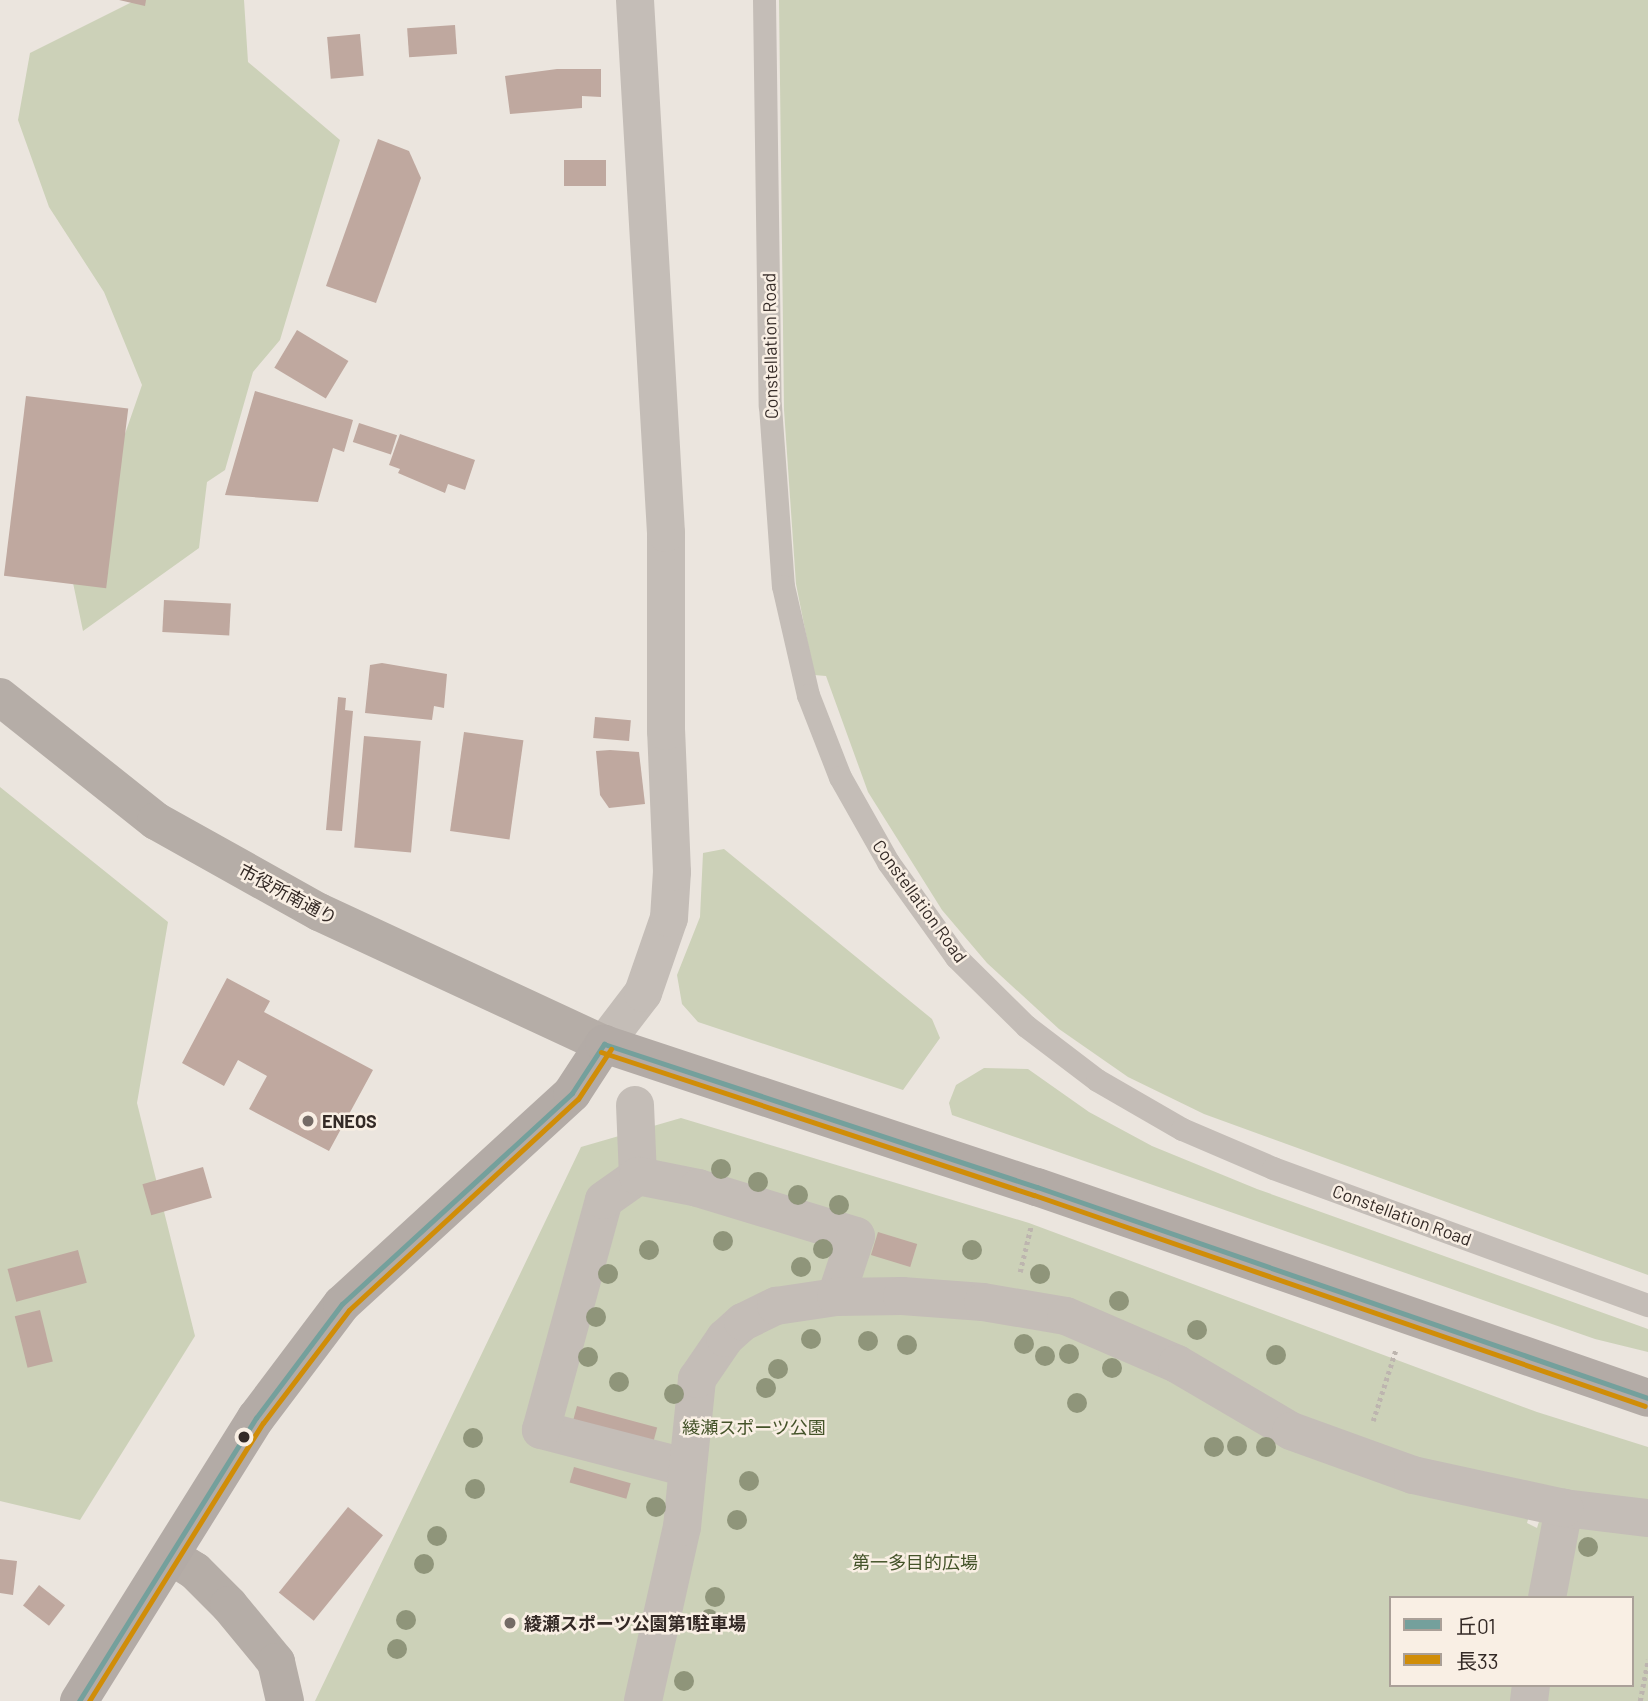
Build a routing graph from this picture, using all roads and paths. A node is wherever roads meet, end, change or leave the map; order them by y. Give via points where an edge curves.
1 (635, 0) edge
2 (764, 0) edge
3 (0, 697) edge
4 (604, 1044) junction
5 (635, 1105) dead end
6 (638, 1176) junction
7 (1033, 1216) dead end
8 (836, 1297) junction
9 (1648, 1304) edge
10 (1012, 1307) junction
11 (1398, 1345) dead end
12 (1648, 1398) edge
13 (1360, 1458) junction
14 (688, 1468) junction
15 (1564, 1508) junction
16 (1648, 1518) edge
17 (172, 1556) junction
18 (1547, 1596) edge
19 (1648, 1660) edge
20 (79, 1701) edge
21 (285, 1701) edge
22 (643, 1701) edge
23 (1640, 1701) edge

1 - 4 street via 666,533 666,731 672,872 669,918 643,993
2 - 9 lane, Constellation Road via 770,406 783,586 808,695 840,777 888,862 957,957 1026,1026 1097,1080 1182,1129 1273,1168
3 - 4 street, 市役所南通り via 156,821 319,912
4 - 12 main road via 1050,1191
4 - 17 main road via 572,1093 342,1304 256,1418
5 - 6 street
6 - 8 street via 698,1188 856,1236
6 - 14 street via 604,1200 541,1430
7 - 10 path
8 - 10 street via 902,1296
8 - 14 street via 776,1306 743,1322 724,1338 697,1379
10 - 13 street via 1066,1317 1128,1341 1177,1364 1291,1431
11 - 13 path
13 - 15 street via 1467,1490
14 - 22 street via 682,1527
15 - 16 street
15 - 18 street
17 - 20 main road
17 - 21 street via 195,1571 229,1605 276,1662
19 - 23 path

